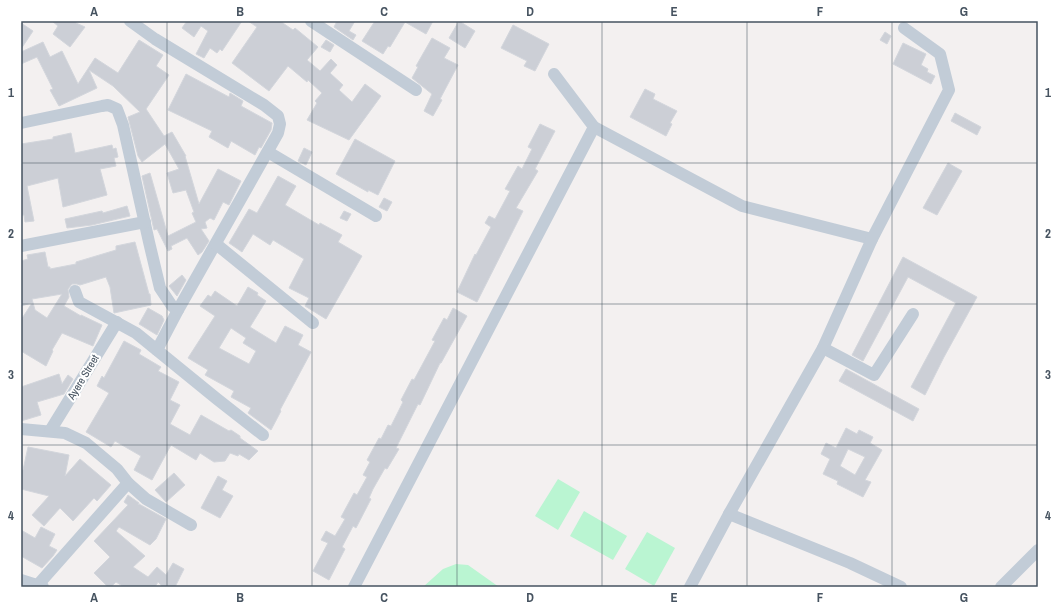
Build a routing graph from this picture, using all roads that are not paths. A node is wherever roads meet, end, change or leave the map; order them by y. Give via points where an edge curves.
1 (130, 21) edge
2 (312, 21) edge
3 (904, 28) dead end
4 (554, 74) dead end
5 (416, 90) dead end
6 (21, 123) edge
7 (594, 127) junction
8 (268, 152) junction
9 (376, 216) dead end
10 (144, 222) junction
11 (872, 239) junction
12 (216, 244) junction
13 (21, 246) edge
14 (75, 291) dead end
15 (178, 310) junction
16 (913, 314) dead end
17 (117, 322) junction
18 (313, 323) dead end
19 (823, 348) junction
20 (157, 350) junction
21 (22, 431) edge
22 (50, 431) junction
23 (263, 435) dead end
24 (128, 483) junction
25 (729, 514) junction
26 (191, 525) dead end
27 (1038, 550) edge
28 (21, 580) edge
29 (38, 586) edge
30 (354, 587) edge
31 (690, 587) edge
32 (901, 587) edge
33 (1002, 587) edge

1 - 8 street via 278,116 278,133
2 - 5 street
3 - 11 street via 940,54 949,90
4 - 7 street
6 - 10 street via 108,105 117,109 123,125
7 - 11 street via 742,206
7 - 30 street
8 - 9 street
8 - 12 street
10 - 13 street
10 - 15 street via 160,288 172,306
11 - 19 street
12 - 15 street
12 - 18 street
14 - 17 street via 78,302
15 - 20 street
16 - 19 street via 874,375
17 - 20 street
17 - 22 street, Ayere Street
19 - 25 street
20 - 23 street
21 - 22 street
22 - 24 street via 65,432 86,443 117,469
24 - 26 street via 146,499
24 - 29 street
25 - 31 street
25 - 32 street via 850,563
27 - 33 street
28 - 29 street

